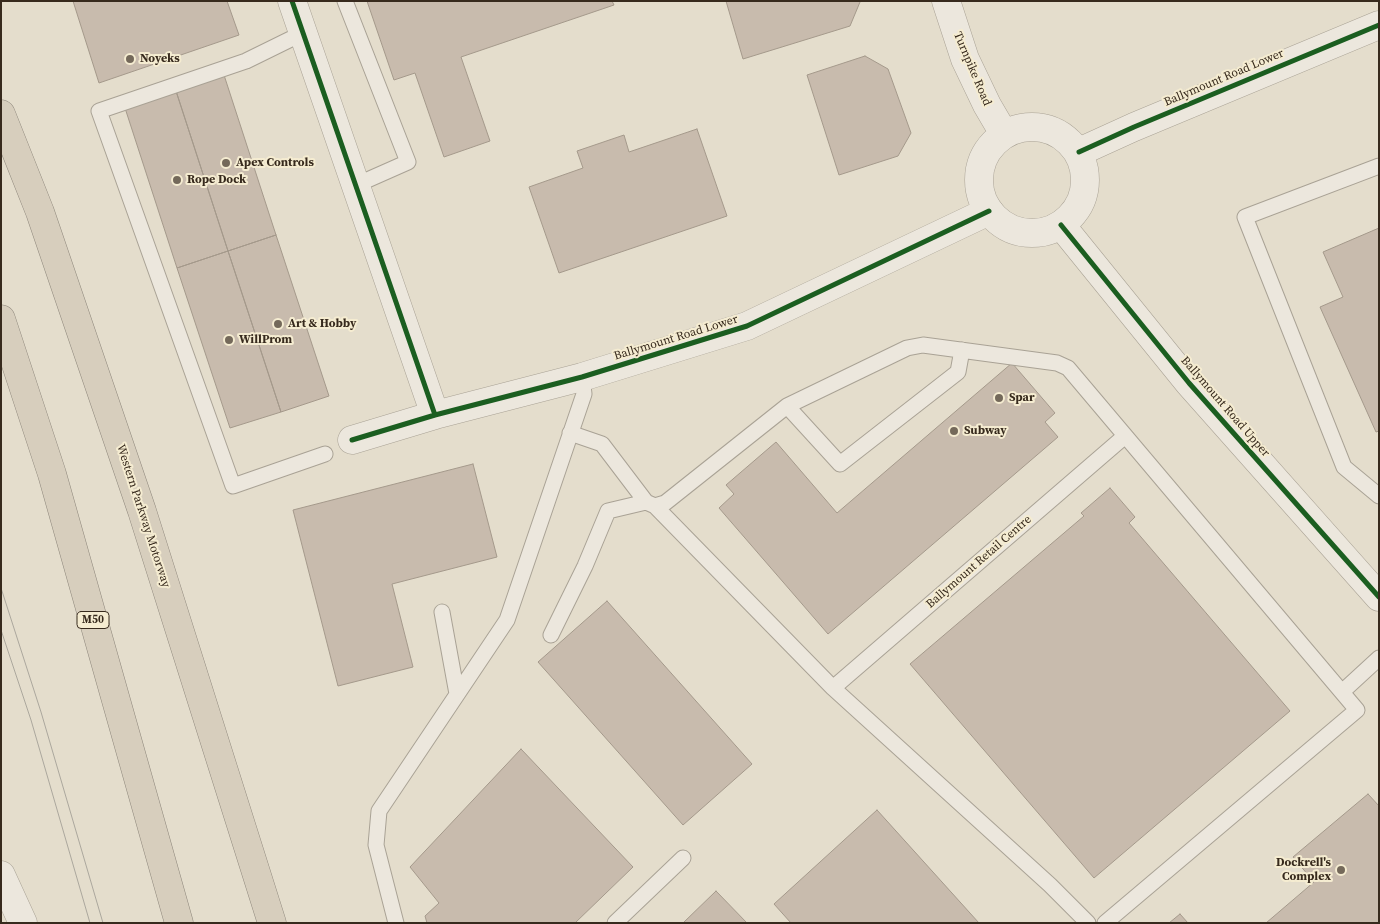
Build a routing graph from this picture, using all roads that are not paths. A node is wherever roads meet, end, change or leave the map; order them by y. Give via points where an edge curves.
1 (292, 1) edge
2 (345, 1) edge
3 (946, 1) edge
4 (1379, 25) edge
5 (303, 33) junction
6 (1, 114) edge
7 (1004, 134) junction
8 (1079, 152) junction
9 (1379, 166) edge
10 (356, 185) junction
11 (989, 211) junction
12 (1061, 225) junction
13 (1, 319) edge
14 (962, 350) junction
15 (582, 377) junction
16 (787, 406) junction
17 (435, 415) junction
18 (570, 433) junction
19 (1126, 436) junction
20 (352, 440) dead end
21 (325, 454) dead end
22 (1379, 496) edge
23 (650, 504) junction
24 (1379, 597) edge
25 (442, 612) dead end
26 (551, 635) dead end
27 (1379, 658) edge
28 (833, 688) junction
29 (1342, 692) junction
30 (457, 694) junction
31 (683, 858) dead end
32 (1, 875) edge
33 (23, 923) edge
34 (179, 923) edge
35 (272, 923) edge
36 (396, 923) edge
37 (615, 923) edge
38 (1088, 923) edge
39 (1104, 923) edge

1 - 5 street
2 - 10 lane via 408,162
3 - 7 street, Turnpike Road via 966,59 987,106
4 - 8 street, Ballymount Road Lower
5 - 10 street
5 - 21 lane via 246,61 99,111 233,486
6 - 35 highway, Western Parkway Motorway via 40,212 138,501
7 - 8 street via 1020,127 1054,130
7 - 11 street via 991,145 980,169 981,195
8 - 12 street via 1086,178 1084,195 1076,211
9 - 22 lane via 1245,217 1344,466
10 - 17 street
11 - 12 street via 1005,226 1023,232 1044,232
11 - 15 street, Ballymount Road Lower via 747,326
12 - 24 street, Ballymount Road Upper via 1189,383
13 - 34 highway, M50 via 52,474
14 - 16 lane via 923,345 907,348
14 - 16 lane via 958,372 840,464
14 - 19 lane via 1057,363 1068,368
15 - 17 street, Ballymount Road Lower
15 - 18 lane via 584,394
16 - 23 lane via 665,503
17 - 20 street, Ballymount Road Lower
18 - 23 lane via 602,444
18 - 30 lane via 507,620
19 - 28 lane, Ballymount Retail Centre
19 - 29 lane
23 - 26 lane via 608,511
23 - 28 lane
25 - 30 lane
27 - 29 lane
28 - 38 lane via 1050,884
29 - 39 lane via 1357,710
30 - 36 lane via 379,811 376,845
31 - 37 lane
32 - 33 street

